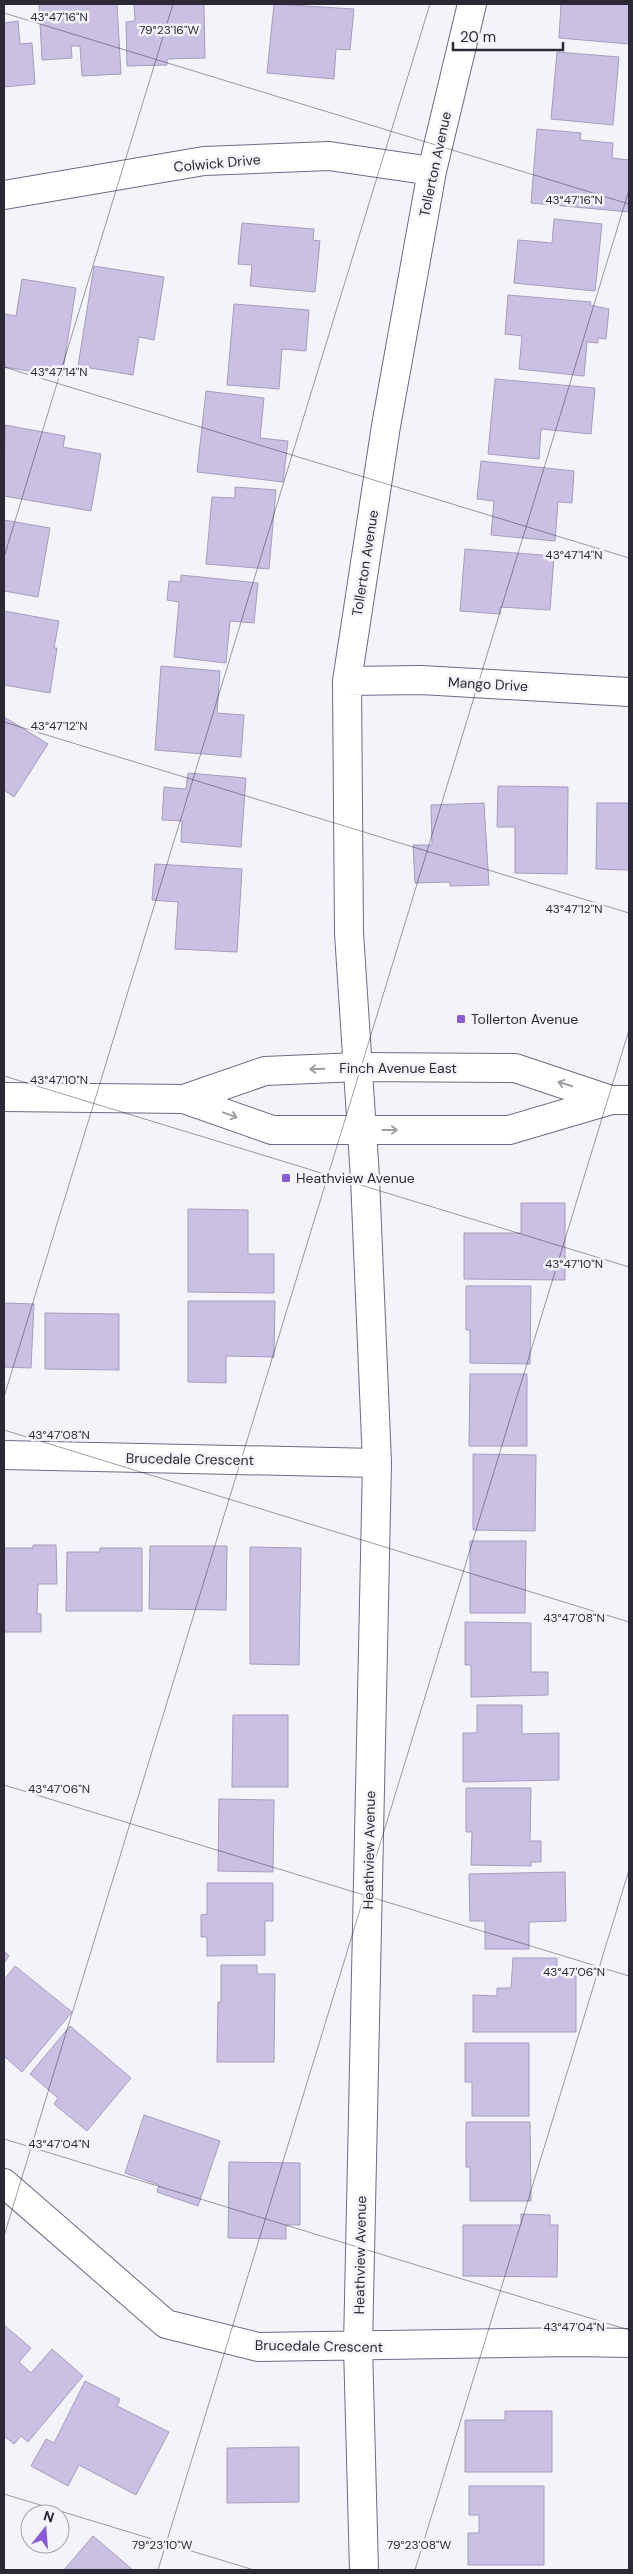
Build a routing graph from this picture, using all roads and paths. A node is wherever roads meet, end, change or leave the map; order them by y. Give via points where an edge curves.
1 (472, 4) edge
2 (432, 172) junction
3 (4, 195) edge
4 (347, 681) junction
5 (629, 692) edge
6 (358, 1067) junction
7 (4, 1097) edge
8 (184, 1099) junction
9 (620, 1100) edge
10 (362, 1130) junction
11 (4, 1455) edge
12 (377, 1463) junction
13 (4, 2183) edge
14 (629, 2344) edge
15 (358, 2346) junction
16 (364, 2570) edge

1 - 2 street, Tollerton Avenue
2 - 3 street, Colwick Drive via 329,156 204,161
2 - 4 street, Tollerton Avenue via 386,426
4 - 5 street, Mango Drive via 421,680
4 - 6 street, Tollerton Avenue via 349,933
6 -> 8 street, Finch Avenue East via 265,1071
9 -> 6 street, Finch Avenue East via 515,1068
6 - 10 street, Tollerton Avenue
7 - 8 street, Finch Avenue East
8 -> 10 street, Finch Avenue East via 272,1130
10 -> 9 street, Finch Avenue East via 509,1130
10 - 12 street, Heathview Avenue
11 - 12 street, Brucedale Crescent
12 - 15 street, Heathview Avenue
13 - 15 street, Brucedale Crescent via 166,2324 258,2347
14 - 15 street, Brucedale Crescent
15 - 16 street, Heathview Avenue

